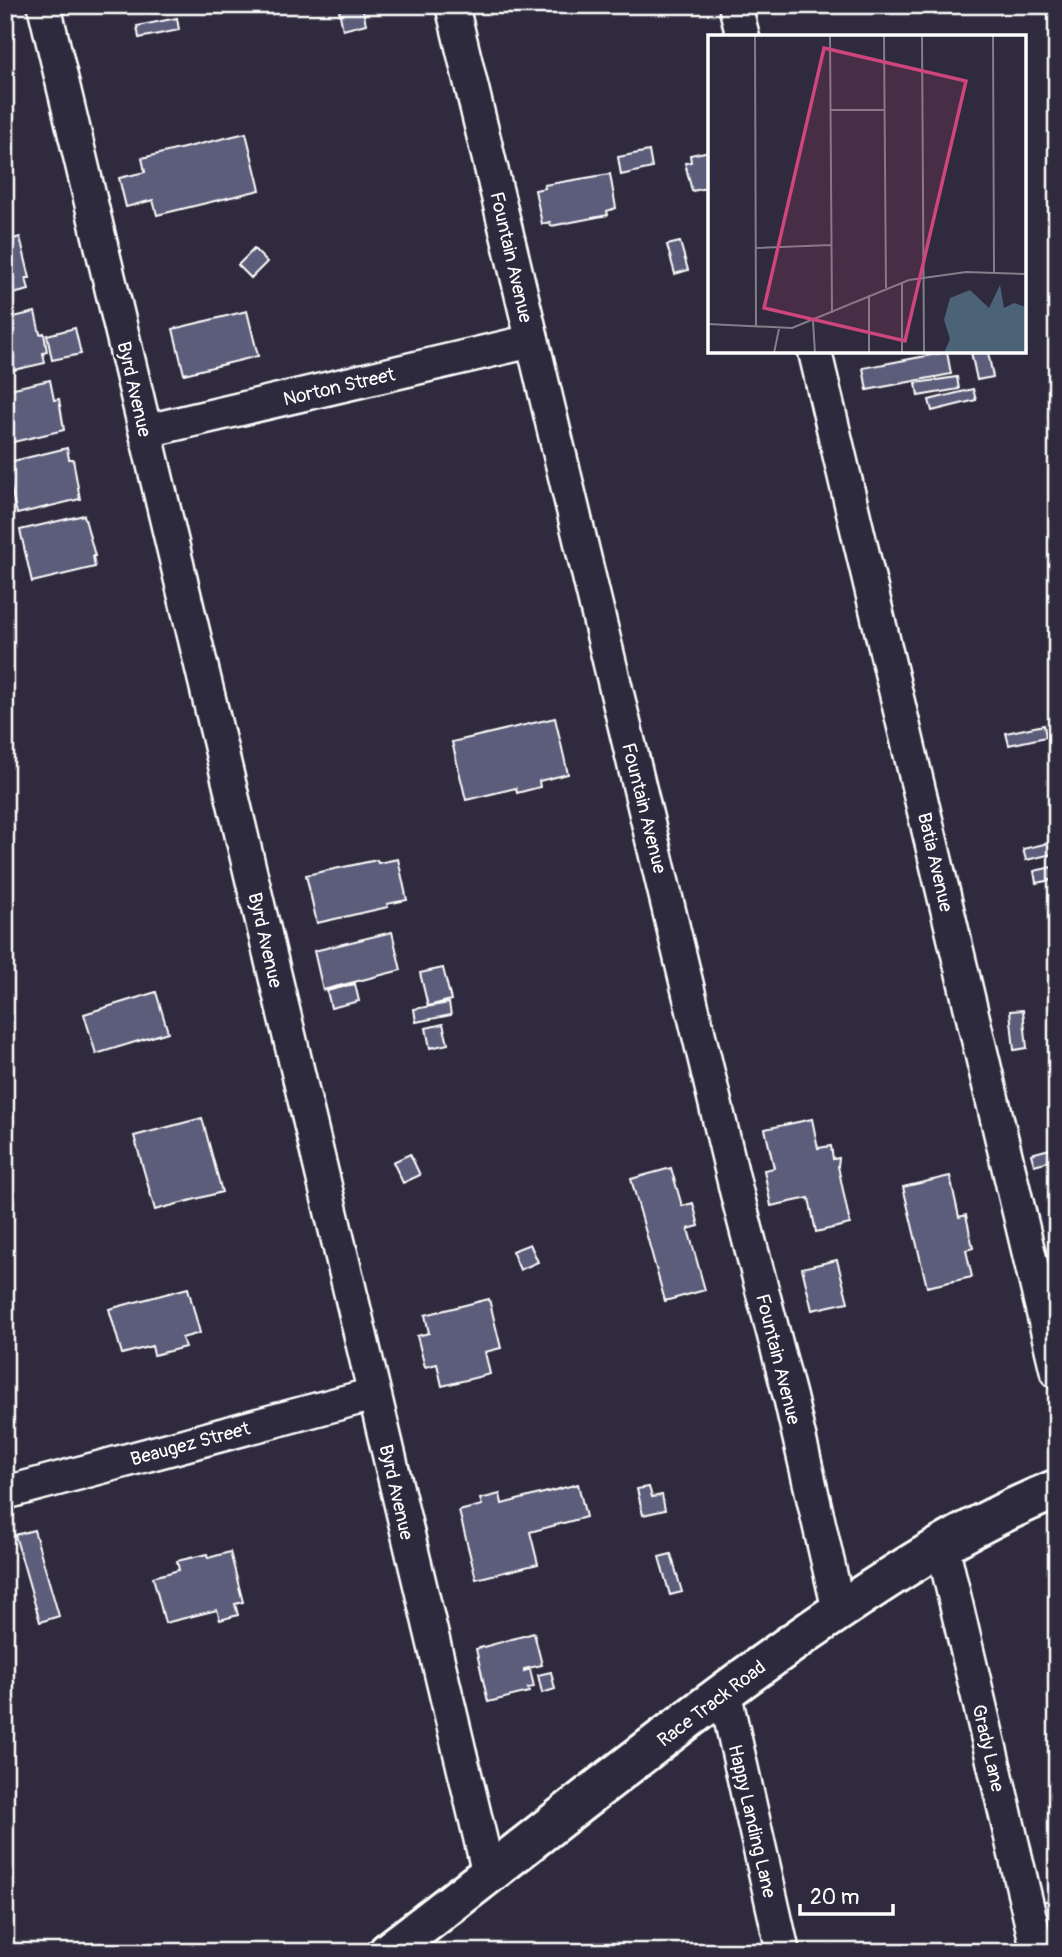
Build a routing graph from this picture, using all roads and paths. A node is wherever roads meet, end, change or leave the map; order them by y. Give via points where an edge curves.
1 (44, 5) edge
2 (452, 5) edge
3 (735, 5) edge
4 (742, 35) edge
5 (532, 341) junction
6 (815, 354) edge
7 (146, 431) junction
8 (1057, 1372) edge
9 (374, 1394) junction
10 (1057, 1489) edge
11 (5, 1493) edge
12 (942, 1544) junction
13 (839, 1611) junction
14 (724, 1690) junction
15 (489, 1875) junction
16 (388, 1952) edge
17 (783, 1952) edge
18 (1038, 1952) edge

1 - 7 street, Byrd Avenue
2 - 5 street, Fountain Avenue
3 - 4 street
5 - 7 street, Norton Street
5 - 13 street, Fountain Avenue
6 - 8 street, Batia Avenue
7 - 9 street, Byrd Avenue
9 - 11 street, Beaugez Street
9 - 15 street, Byrd Avenue
10 - 12 street, Race Track Road
12 - 13 street, Race Track Road
12 - 18 street, Grady Lane
13 - 14 street, Race Track Road
14 - 15 street, Race Track Road
14 - 17 street, Happy Landing Lane
15 - 16 street, Race Track Road

